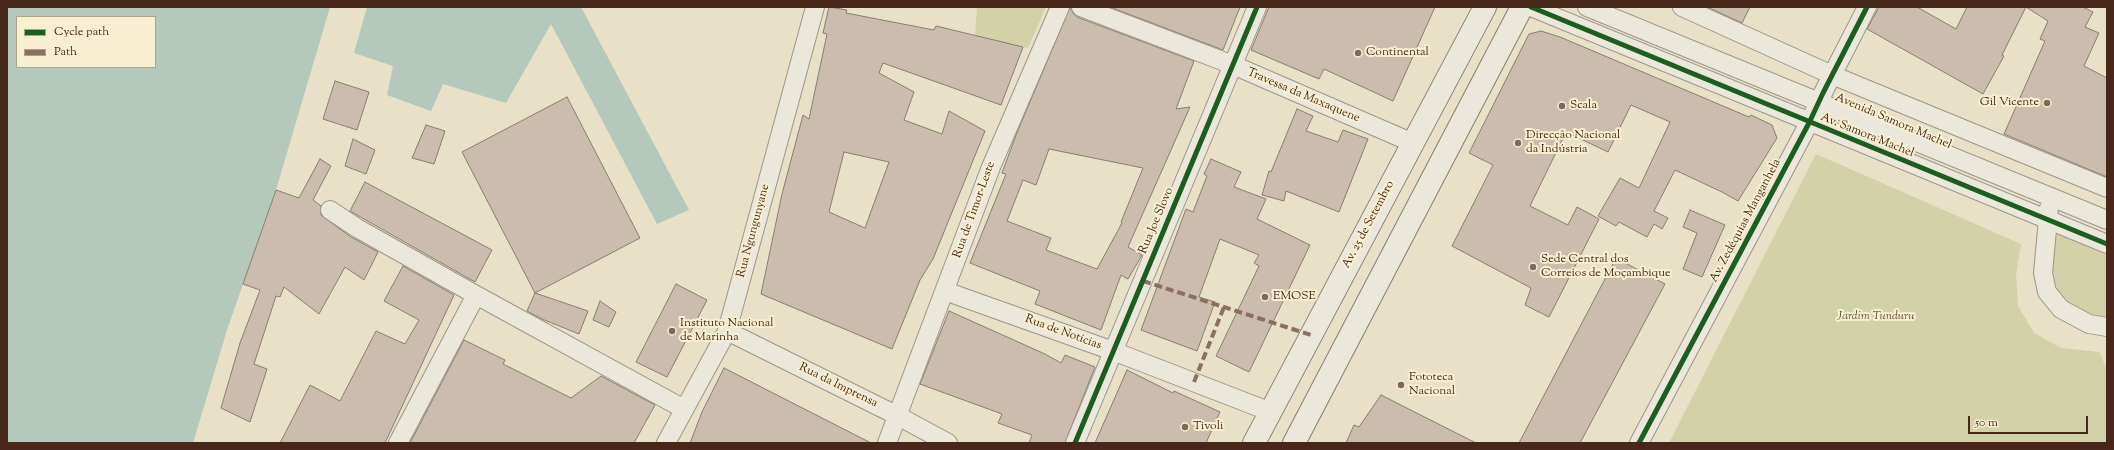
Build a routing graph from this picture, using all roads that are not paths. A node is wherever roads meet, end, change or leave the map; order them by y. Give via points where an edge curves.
1 (815, 7) edge
2 (1060, 7) edge
3 (1081, 7) edge
4 (1257, 7) edge
5 (1485, 7) edge
6 (1522, 7) edge
7 (1531, 7) edge
8 (1587, 7) edge
9 (1613, 7) edge
10 (1682, 7) edge
11 (1867, 7) edge
12 (1233, 65) junction
13 (1832, 75) junction
14 (1821, 98) junction
15 (1810, 123) junction
16 (1413, 143) junction
17 (2107, 188) edge
18 (2049, 190) junction
19 (2107, 208) edge
20 (330, 210) dead end
21 (2049, 219) junction
22 (2107, 220) edge
23 (2107, 244) edge
24 (945, 291) junction
25 (476, 295) junction
26 (2107, 327) edge
27 (727, 331) junction
28 (1113, 351) junction
29 (684, 409) junction
30 (1271, 412) junction
31 (898, 416) junction
32 (400, 442) edge
33 (666, 443) edge
34 (887, 443) edge
35 (948, 443) edge
36 (1075, 443) edge
37 (1254, 443) edge
38 (1294, 443) edge
39 (1639, 443) edge

1 - 27 street, Rua Ngungunyane
2 - 24 street, Rua de Timor-Leste via 991,167
3 - 12 street, Travessa da Maxaquene
4 - 12 street, Rua Joe Slovo
5 - 16 main road, Av. 25 de Setembro
6 - 38 main road
7 - 15 street, Av. Samora Machel
8 - 14 street, Av. Samora Machel
9 - 14 street, Avenida Samora Machel
10 - 13 street
11 - 13 street, Av. Zedéquias Manganhela
12 - 16 street, Travessa da Maxaquene
12 - 28 street, Rua Joe Slovo
13 - 14 street, Av. Zedéquias Manganhela
13 - 17 street
14 - 15 street, Av. Zedéquias Manganhela
14 - 18 street, Av. Samora Machel
15 - 21 street, Av. Samora Machel
15 - 39 street, Av. Zedéquias Manganhela
16 - 30 main road, Av. 25 de Setembro
18 - 19 street
18 - 21 street
18 - 22 street, Av. Samora Machel
20 - 25 street via 356,228
21 - 23 street, Av. Samora Machel
21 - 26 street via 2043,273 2047,292 2061,309 2089,324
24 - 28 street, Rua de Notícias
24 - 31 street, Rua de Timor-Leste
25 - 29 street
25 - 32 street
27 - 29 street, Rua Ngungunyane
27 - 31 street, Rua da Imprensa
28 - 30 street, Rua de Notícias
28 - 36 street, Rua Joe Slovo
29 - 33 street, Rua Ngungunyane
30 - 37 main road, Av. 25 de Setembro
31 - 34 street, Rua de Timor-Leste
31 - 35 street, Rua da Imprensa

